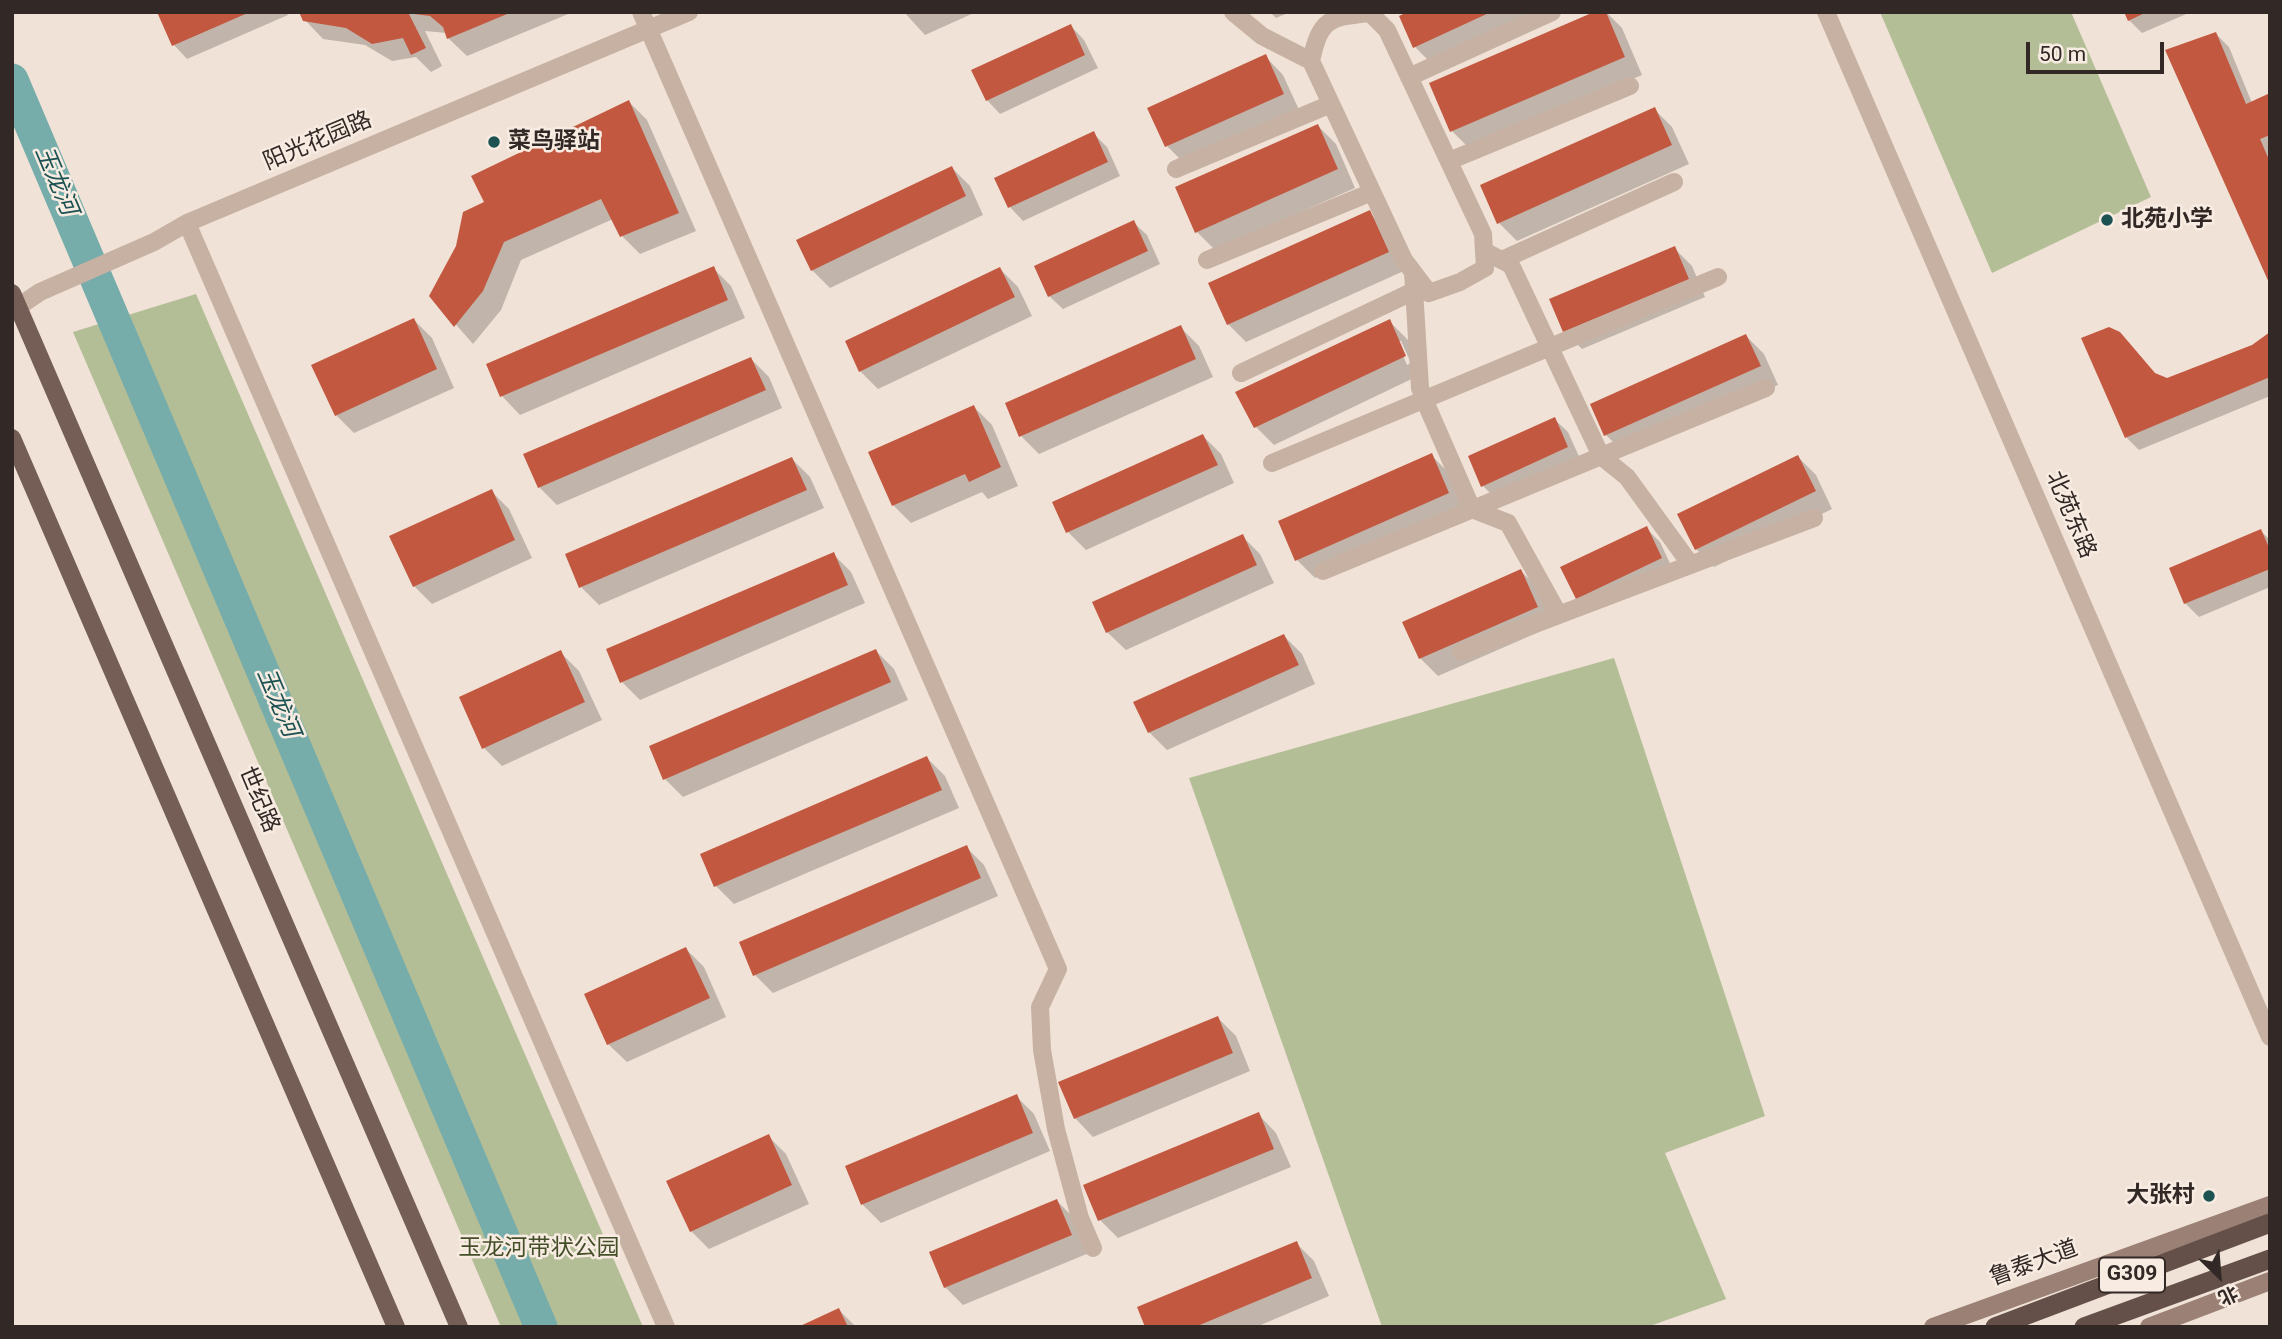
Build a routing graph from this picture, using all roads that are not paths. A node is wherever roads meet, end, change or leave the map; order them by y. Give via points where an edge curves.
1 (641, 12) edge
2 (689, 12) edge
3 (1233, 12) edge
4 (1552, 12) edge
5 (1826, 12) edge
6 (1371, 13) edge
7 (648, 30) junction
8 (1311, 61) junction
9 (1409, 77) junction
10 (1630, 86) dead end
11 (1331, 103) junction
12 (1449, 161) junction
13 (1176, 169) dead end
14 (1674, 182) dead end
15 (1372, 192) junction
16 (187, 223) junction
17 (1484, 251) junction
18 (1207, 260) dead end
19 (1502, 260) junction
20 (1413, 272) junction
21 (1718, 277) dead end
22 (1414, 291) junction
23 (14, 304) edge
24 (1549, 347) junction
25 (1241, 373) dead end
26 (1766, 388) dead end
27 (1424, 399) junction
28 (12, 438) edge
29 (1601, 456) junction
30 (1272, 463) dead end
31 (1472, 509) junction
32 (1814, 518) dead end
33 (1691, 565) junction
34 (1323, 571) dead end
35 (1559, 615) junction
36 (1461, 652) dead end
37 (2270, 1037) edge
38 (2270, 1205) edge
39 (2270, 1223) edge
40 (1093, 1248) dead end
41 (2270, 1259) edge
42 (2270, 1281) edge
43 (396, 1327) edge
44 (459, 1327) edge
45 (666, 1327) edge
46 (1933, 1327) edge
47 (1995, 1327) edge
48 (2084, 1327) edge
49 (2149, 1327) edge

1 - 7 street
2 - 7 street, 阳光花园路
3 - 8 street via 1262,36
4 - 9 street
5 - 37 street, 北苑东路
6 - 8 street via 1326,22 1316,37
6 - 9 street via 1387,30
7 - 16 street, 阳光花园路
7 - 40 street via 1058,969 1041,1007 1042,1050 1056,1129 1080,1218
8 - 11 street
9 - 12 street
10 - 12 street
11 - 13 street
11 - 15 street
12 - 17 street via 1483,234
14 - 19 street
15 - 18 street
15 - 20 street
16 - 23 street, 阳光花园路
16 - 45 street
17 - 19 street
17 - 20 street via 1485,268 1429,293
19 - 24 street via 1511,265
20 - 22 street
21 - 24 street
22 - 25 street
22 - 27 street
23 - 44 main road, 世纪路
24 - 27 street
24 - 29 street
26 - 29 street
27 - 30 street
27 - 31 street
28 - 43 main road
29 - 31 street
29 - 33 street via 1628,477
31 - 34 street
31 - 35 street via 1508,523
32 - 33 street
33 - 35 street
35 - 36 street
38 - 46 main road, 鲁泰大道
39 - 47 highway, G309
41 - 48 highway, G309
42 - 49 main road

